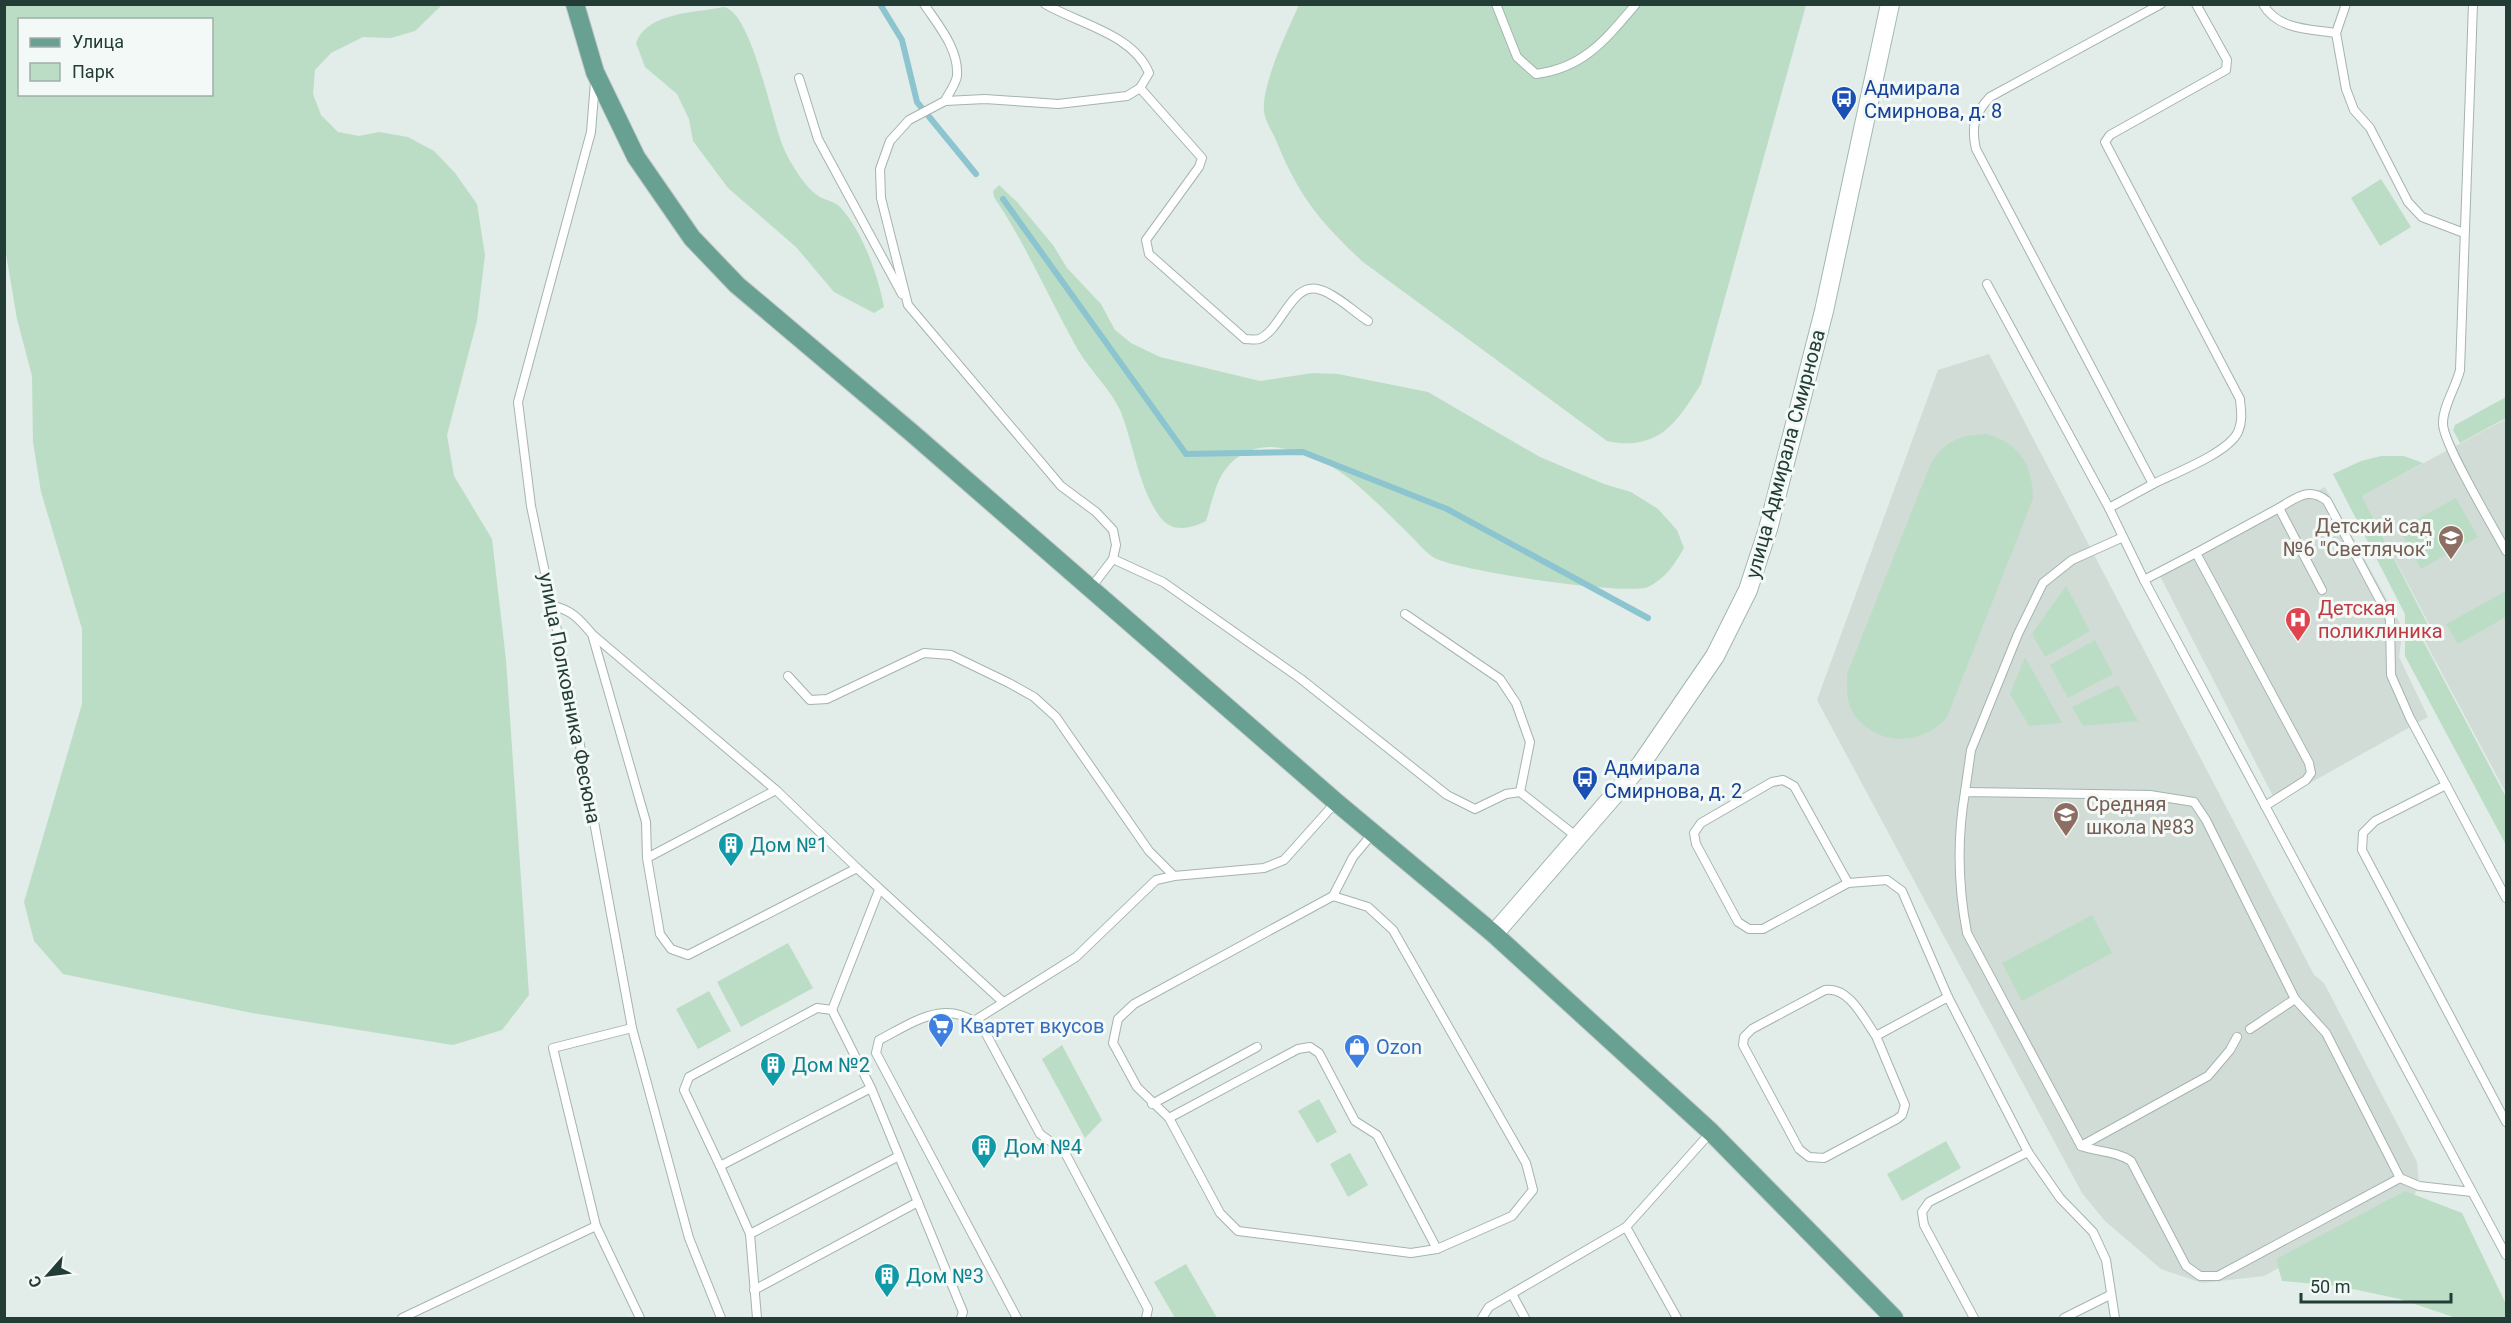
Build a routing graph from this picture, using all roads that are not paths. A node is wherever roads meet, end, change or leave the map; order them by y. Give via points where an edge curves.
1 (575, 4) edge
2 (924, 4) edge
3 (1045, 4) edge
4 (1496, 4) edge
5 (1636, 4) edge
6 (1890, 4) edge
7 (2161, 4) edge
8 (2196, 4) edge
9 (2263, 4) edge
10 (2346, 4) edge
11 (2473, 4) edge
12 (2336, 33) junction
13 (595, 72) junction
14 (799, 78) dead end
15 (1140, 88) junction
16 (945, 101) junction
17 (2464, 233) junction
18 (1987, 284) dead end
19 (908, 304) junction
20 (1368, 321) dead end
21 (2153, 484) junction
22 (2109, 508) junction
23 (2279, 508) junction
24 (2121, 538) junction
25 (2506, 550) edge
26 (2196, 553) junction
27 (1113, 559) junction
28 (2144, 580) junction
29 (1090, 590) junction
30 (2322, 590) dead end
31 (553, 606) junction
32 (1405, 614) dead end
33 (592, 634) junction
34 (788, 676) dead end
35 (2446, 785) junction
36 (776, 790) junction
37 (1520, 792) junction
38 (1965, 792) junction
39 (1336, 802) junction
40 (2265, 806) junction
41 (1373, 833) junction
42 (1578, 838) junction
43 (647, 858) junction
44 (857, 868) junction
45 (1174, 876) junction
46 (1848, 883) junction
47 (879, 890) junction
48 (1333, 896) junction
49 (2506, 898) edge
50 (1494, 934) junction
51 (1948, 997) junction
52 (2295, 999) junction
53 (1003, 1002) junction
54 (832, 1010) junction
55 (974, 1021) junction
56 (632, 1028) junction
57 (2250, 1029) dead end
58 (1876, 1036) junction
59 (2237, 1037) dead end
60 (1257, 1047) dead end
61 (871, 1088) junction
62 (1152, 1104) junction
63 (1169, 1118) junction
64 (2506, 1122) edge
65 (1711, 1132) junction
66 (2081, 1146) junction
67 (2028, 1152) junction
68 (899, 1156) junction
69 (720, 1166) junction
70 (2400, 1178) junction
71 (2472, 1191) junction
72 (918, 1202) junction
73 (596, 1226) junction
74 (1626, 1227) junction
75 (750, 1234) junction
76 (1437, 1249) junction
77 (2506, 1255) edge
78 (754, 1290) junction
79 (1512, 1294) junction
80 (2110, 1295) junction
81 (402, 1318) edge
82 (640, 1318) edge
83 (721, 1318) edge
84 (757, 1318) edge
85 (961, 1318) edge
86 (1017, 1318) edge
87 (1146, 1318) edge
88 (1482, 1318) edge
89 (1526, 1318) edge
90 (1677, 1318) edge
91 (1894, 1318) edge
92 (1974, 1318) edge
93 (2064, 1318) edge
94 (2115, 1318) edge

1 - 13 main road
2 - 16 lane via 953,53 957,76
3 - 15 lane via 1113,36 1144,59 1149,73
4 - 5 lane via 1517,57 1536,74 1559,71 1591,53
6 - 42 street, улица Адмирала Смирнова via 1824,311 1768,529 1748,590 1715,656 1641,764
7 - 21 lane via 1990,97 1979,109 1972,135 1976,150
8 - 21 lane via 2227,60 2226,70 2110,135 2105,142 2240,399 2242,418 2237,434 2224,447
9 - 12 lane via 2285,25
10 - 12 lane
11 - 17 lane
12 - 17 lane via 2354,110 2370,128 2408,202 2422,217
13 - 29 main road via 636,158 692,238 737,285
13 - 31 lane, улица Полковника Фесюна via 591,132 518,402 531,506
14 - 19 lane via 818,139
15 - 16 lane via 1127,96 1058,104 985,99
15 - 20 lane via 1202,158 1146,240 1149,254 1245,339 1258,339 1266,334 1300,293 1310,288 1322,290
16 - 19 lane via 909,120 890,141 880,170 881,198
17 - 25 lane via 2460,370 2442,420 2443,430
18 - 22 lane
19 - 27 lane via 1061,486 1113,530
21 - 22 lane
22 - 24 lane
23 - 26 lane
23 - 30 lane
23 - 35 lane via 2307,492 2327,501 2390,619 2391,675
24 - 28 lane
24 - 38 lane via 2072,560 2043,584 2018,634 1971,750
26 - 28 lane
26 - 40 lane via 2309,764 2311,773 2306,780
27 - 29 lane
27 - 37 lane via 1173,588 1301,679 1447,795 1475,809 1506,794
28 - 40 lane
29 - 39 main road
31 - 33 lane via 577,616
31 - 56 lane, улица Полковника Фесюна
32 - 37 lane via 1509,688 1530,742
33 - 36 lane
33 - 43 lane via 646,822
34 - 45 lane via 810,700 827,699 924,653 951,655 1009,683 1034,697 1056,717 1149,851
35 - 49 lane
35 - 64 lane via 2375,821 2363,833 2362,850
36 - 43 lane
36 - 44 lane
37 - 42 lane
38 - 52 lane via 2150,795 2194,802
38 - 66 lane via 1960,819 1960,899 1967,933
39 - 41 main road
39 - 45 lane via 1284,860 1264,868
40 - 71 lane
41 - 48 lane via 1353,857
41 - 50 main road
42 - 50 street, улица Адмирала Смирнова
43 - 44 lane via 660,934 671,949 688,955
44 - 47 lane
45 - 53 lane via 1156,880 1076,957
46 - 46 lane via 1794,786 1783,780 1772,782 1711,817 1694,833 1696,844 1738,922 1749,930 1763,929
46 - 51 lane via 1887,880 1902,891
47 - 53 lane
47 - 54 lane
48 - 62 lane via 1134,1004 1118,1019 1113,1043 1137,1087
48 - 76 lane via 1368,908 1393,930 1526,1163 1533,1190 1512,1216
50 - 65 main road
51 - 58 lane
51 - 67 lane
52 - 57 lane
52 - 70 lane via 2326,1033
53 - 55 lane
54 - 61 lane
54 - 69 lane via 818,1008 689,1077 684,1090
55 - 86 lane via 952,1012 931,1013 879,1040 876,1053
55 - 87 lane via 984,1030 1040,1134 1064,1151 1148,1309
56 - 73 lane via 553,1048
56 - 83 lane, улица Полковника Фесюна via 689,1238
58 - 58 lane via 1845,994 1830,989 1752,1029 1744,1037 1744,1050 1799,1149 1809,1157 1824,1158 1902,1115 1905,1105
59 - 66 lane via 2208,1076
60 - 62 lane
61 - 68 lane
61 - 69 lane
62 - 63 lane
63 - 76 lane via 1220,1213 1238,1231 1411,1253
63 - 76 lane via 1298,1049 1310,1047 1319,1053 1355,1121 1377,1135
65 - 74 lane
65 - 91 main road
66 - 70 lane via 2096,1152 2119,1153 2130,1161 2186,1266 2200,1276 2218,1276
67 - 80 lane via 2060,1198 2092,1232 2106,1260
67 - 92 lane via 1929,1202 1922,1212 1924,1225
68 - 72 lane
68 - 75 lane
69 - 75 lane
70 - 71 lane via 2419,1186
71 - 77 lane
72 - 78 lane
72 - 85 lane via 963,1312
73 - 81 lane
73 - 82 lane
74 - 79 lane
74 - 90 lane
75 - 78 lane
78 - 84 lane
79 - 88 lane via 1489,1307
79 - 89 lane
80 - 93 lane
80 - 94 lane

